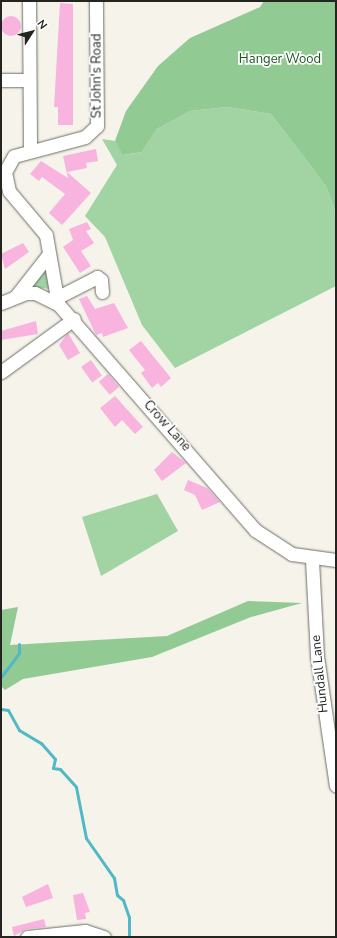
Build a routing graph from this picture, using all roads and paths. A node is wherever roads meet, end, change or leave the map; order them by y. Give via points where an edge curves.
1 (29, 1) edge
2 (96, 1) edge
3 (1, 80) edge
4 (28, 80) junction
5 (30, 149) junction
6 (49, 254) junction
7 (102, 292) dead end
8 (16, 296) junction
9 (58, 300) junction
10 (1, 303) edge
11 (74, 319) junction
12 (1, 372) edge
13 (312, 560) junction
14 (336, 560) edge
15 (336, 786) edge
16 (26, 937) edge
17 (104, 937) edge

1 - 4 street
2 - 5 street, St John's Road via 97,126 85,137
3 - 4 street
4 - 5 street
5 - 6 street, St John's Road via 8,163 5,183 42,228
6 - 8 street
6 - 9 street, St John's Road
7 - 9 street via 102,280 97,277
8 - 9 street, Crow Lane via 35,293
8 - 10 street, Crow Lane
9 - 11 street, Crow Lane
11 - 12 street
11 - 13 street, Crow Lane via 92,345 255,530 272,544
13 - 14 street, Crow Lane
13 - 15 street, Hundall Lane via 317,656
16 - 17 street via 85,931

